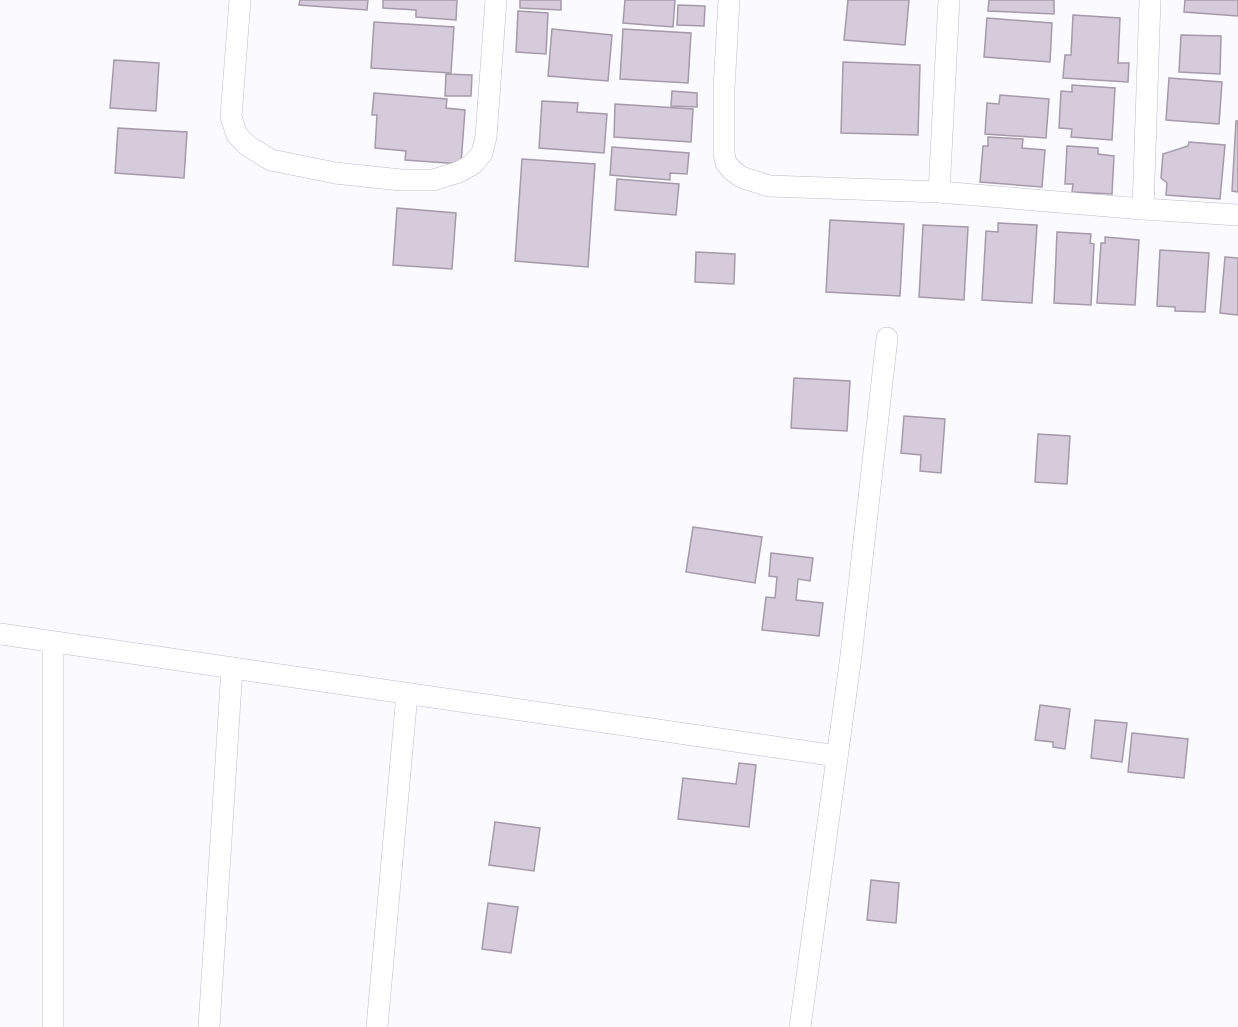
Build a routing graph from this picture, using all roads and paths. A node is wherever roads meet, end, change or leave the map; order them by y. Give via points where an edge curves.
1 (240, 0) edge
2 (496, 0) edge
3 (729, 0) edge
4 (949, 0) edge
5 (1150, 0) edge
6 (939, 192) junction
7 (1143, 209) junction
8 (1238, 215) edge
9 (887, 338) dead end
10 (0, 634) edge
11 (53, 642) junction
12 (232, 668) junction
13 (407, 694) junction
14 (837, 756) junction
15 (53, 1027) edge
16 (209, 1027) edge
17 (377, 1027) edge
18 (800, 1027) edge

1 - 2 street via 231,117 237,135 271,160 335,173 401,180 433,180 459,172 482,153
3 - 6 street via 723,143 726,163 732,171 769,186
4 - 6 street
5 - 7 street
6 - 7 street
7 - 8 street
9 - 14 street
10 - 11 street
11 - 12 street
11 - 15 street
12 - 13 street
12 - 16 street
13 - 14 street
13 - 17 street
14 - 18 street

